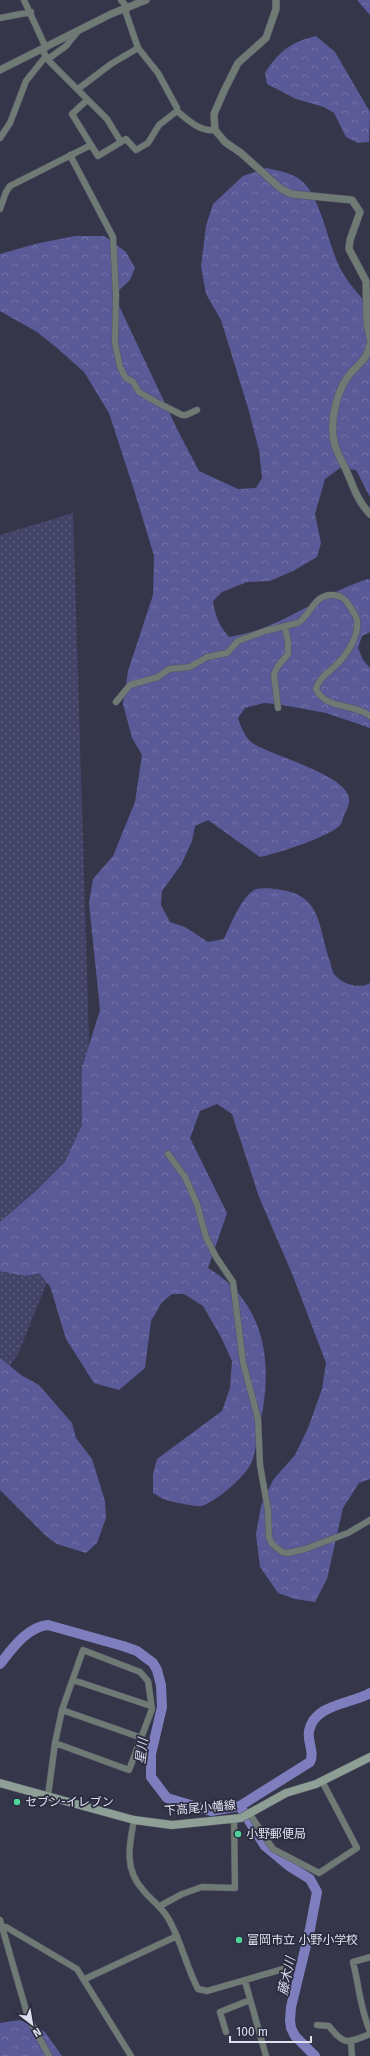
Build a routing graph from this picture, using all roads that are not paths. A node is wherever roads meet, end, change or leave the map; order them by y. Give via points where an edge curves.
1 (24, 0) edge
2 (121, 0) edge
3 (146, 0) edge
4 (276, 0) edge
5 (127, 7) junction
6 (31, 12) junction
7 (0, 18) edge
8 (79, 30) junction
9 (138, 48) junction
10 (46, 53) junction
11 (0, 70) edge
12 (78, 89) junction
13 (87, 100) junction
14 (177, 111) junction
15 (215, 130) junction
16 (0, 138) edge
17 (121, 142) junction
18 (91, 145) junction
19 (70, 155) junction
20 (0, 209) edge
21 (370, 338) edge
22 (370, 344) edge
23 (197, 410) dead end
24 (370, 514) edge
25 (285, 627) junction
26 (116, 702) dead end
27 (278, 708) dead end
28 (370, 716) edge
29 (168, 1154) dead end
30 (370, 1520) edge
31 (73, 1680) junction
32 (151, 1706) junction
33 (62, 1710) junction
34 (142, 1738) junction
35 (55, 1744) junction
36 (370, 1757) edge
37 (322, 1781) junction
38 (0, 1783) edge
39 (48, 1796) junction
40 (243, 1816) junction
41 (134, 1820) junction
42 (160, 1906) junction
43 (0, 1924) edge
44 (177, 1936) junction
45 (370, 1957) edge
46 (283, 1969) dead end
47 (85, 1979) junction
48 (245, 1981) junction
49 (250, 2000) junction
50 (317, 2025) dead end
51 (370, 2031) edge
52 (226, 2032) dead end
53 (370, 2034) edge
54 (351, 2042) junction
55 (49, 2056) edge
56 (131, 2056) edge
57 (266, 2056) edge
58 (352, 2056) edge

1 - 6 street
2 - 5 street
3 - 5 street
4 - 15 street via 276,9 266,38 238,63 224,91 214,114
5 - 8 street
5 - 9 street via 126,13
6 - 7 street
6 - 10 street
8 - 10 street
8 - 10 street via 66,46
9 - 12 street via 111,64
9 - 14 street via 158,73
10 - 11 street
10 - 12 street
10 - 16 street via 26,80 10,123
12 - 13 street
13 - 17 street via 107,119
13 - 18 street via 72,114
14 - 15 street via 197,126 209,131
14 - 17 street via 159,125 148,143 136,150 126,139
15 - 21 street via 225,142 280,188 291,194 315,198 345,198 357,205 360,212 349,249 366,281
17 - 18 street via 98,156
18 - 19 street
19 - 20 street via 10,186
19 - 23 street via 113,237 115,343 120,367 125,377 139,392 164,406 182,415
22 - 24 street via 367,357 347,378 334,412 335,445 359,502
25 - 26 street via 238,641 227,653 207,657 190,667 169,669 158,677 130,685
25 - 27 street via 288,654 274,674
25 - 28 street via 302,620 324,596 332,595 345,600 358,620 357,631 343,659 318,682 316,689 325,700 363,710
29 - 30 street via 185,1176 197,1204 206,1237 233,1282 244,1362 258,1419 260,1465 268,1510 268,1537 282,1552 288,1553 348,1534
31 - 32 street
31 - 32 street via 83,1650 140,1672 148,1681
31 - 33 street
32 - 34 street
33 - 34 street
33 - 35 street
34 - 35 street via 129,1770
35 - 39 street
36 - 37 main road, 下高尾小幡線
37 - 40 main road, 下高尾小幡線 via 286,1793
37 - 40 street via 357,1848 319,1873 273,1850
38 - 39 main road, 下高尾小幡線
39 - 41 main road, 下高尾小幡線
40 - 41 main road, 下高尾小幡線 via 172,1824
40 - 42 street via 235,1888 202,1887
41 - 42 street via 128,1852 129,1865 134,1879 143,1891
42 - 44 street
43 - 47 street via 77,1969
43 - 55 street via 28,2017
44 - 47 street
44 - 48 street via 200,1990 207,1991
45 - 51 street via 353,1962 362,2010
46 - 48 street
47 - 56 street
48 - 49 street
49 - 52 street via 220,2012
49 - 57 street
50 - 54 street via 329,2026 337,2037
53 - 54 street
54 - 58 street

